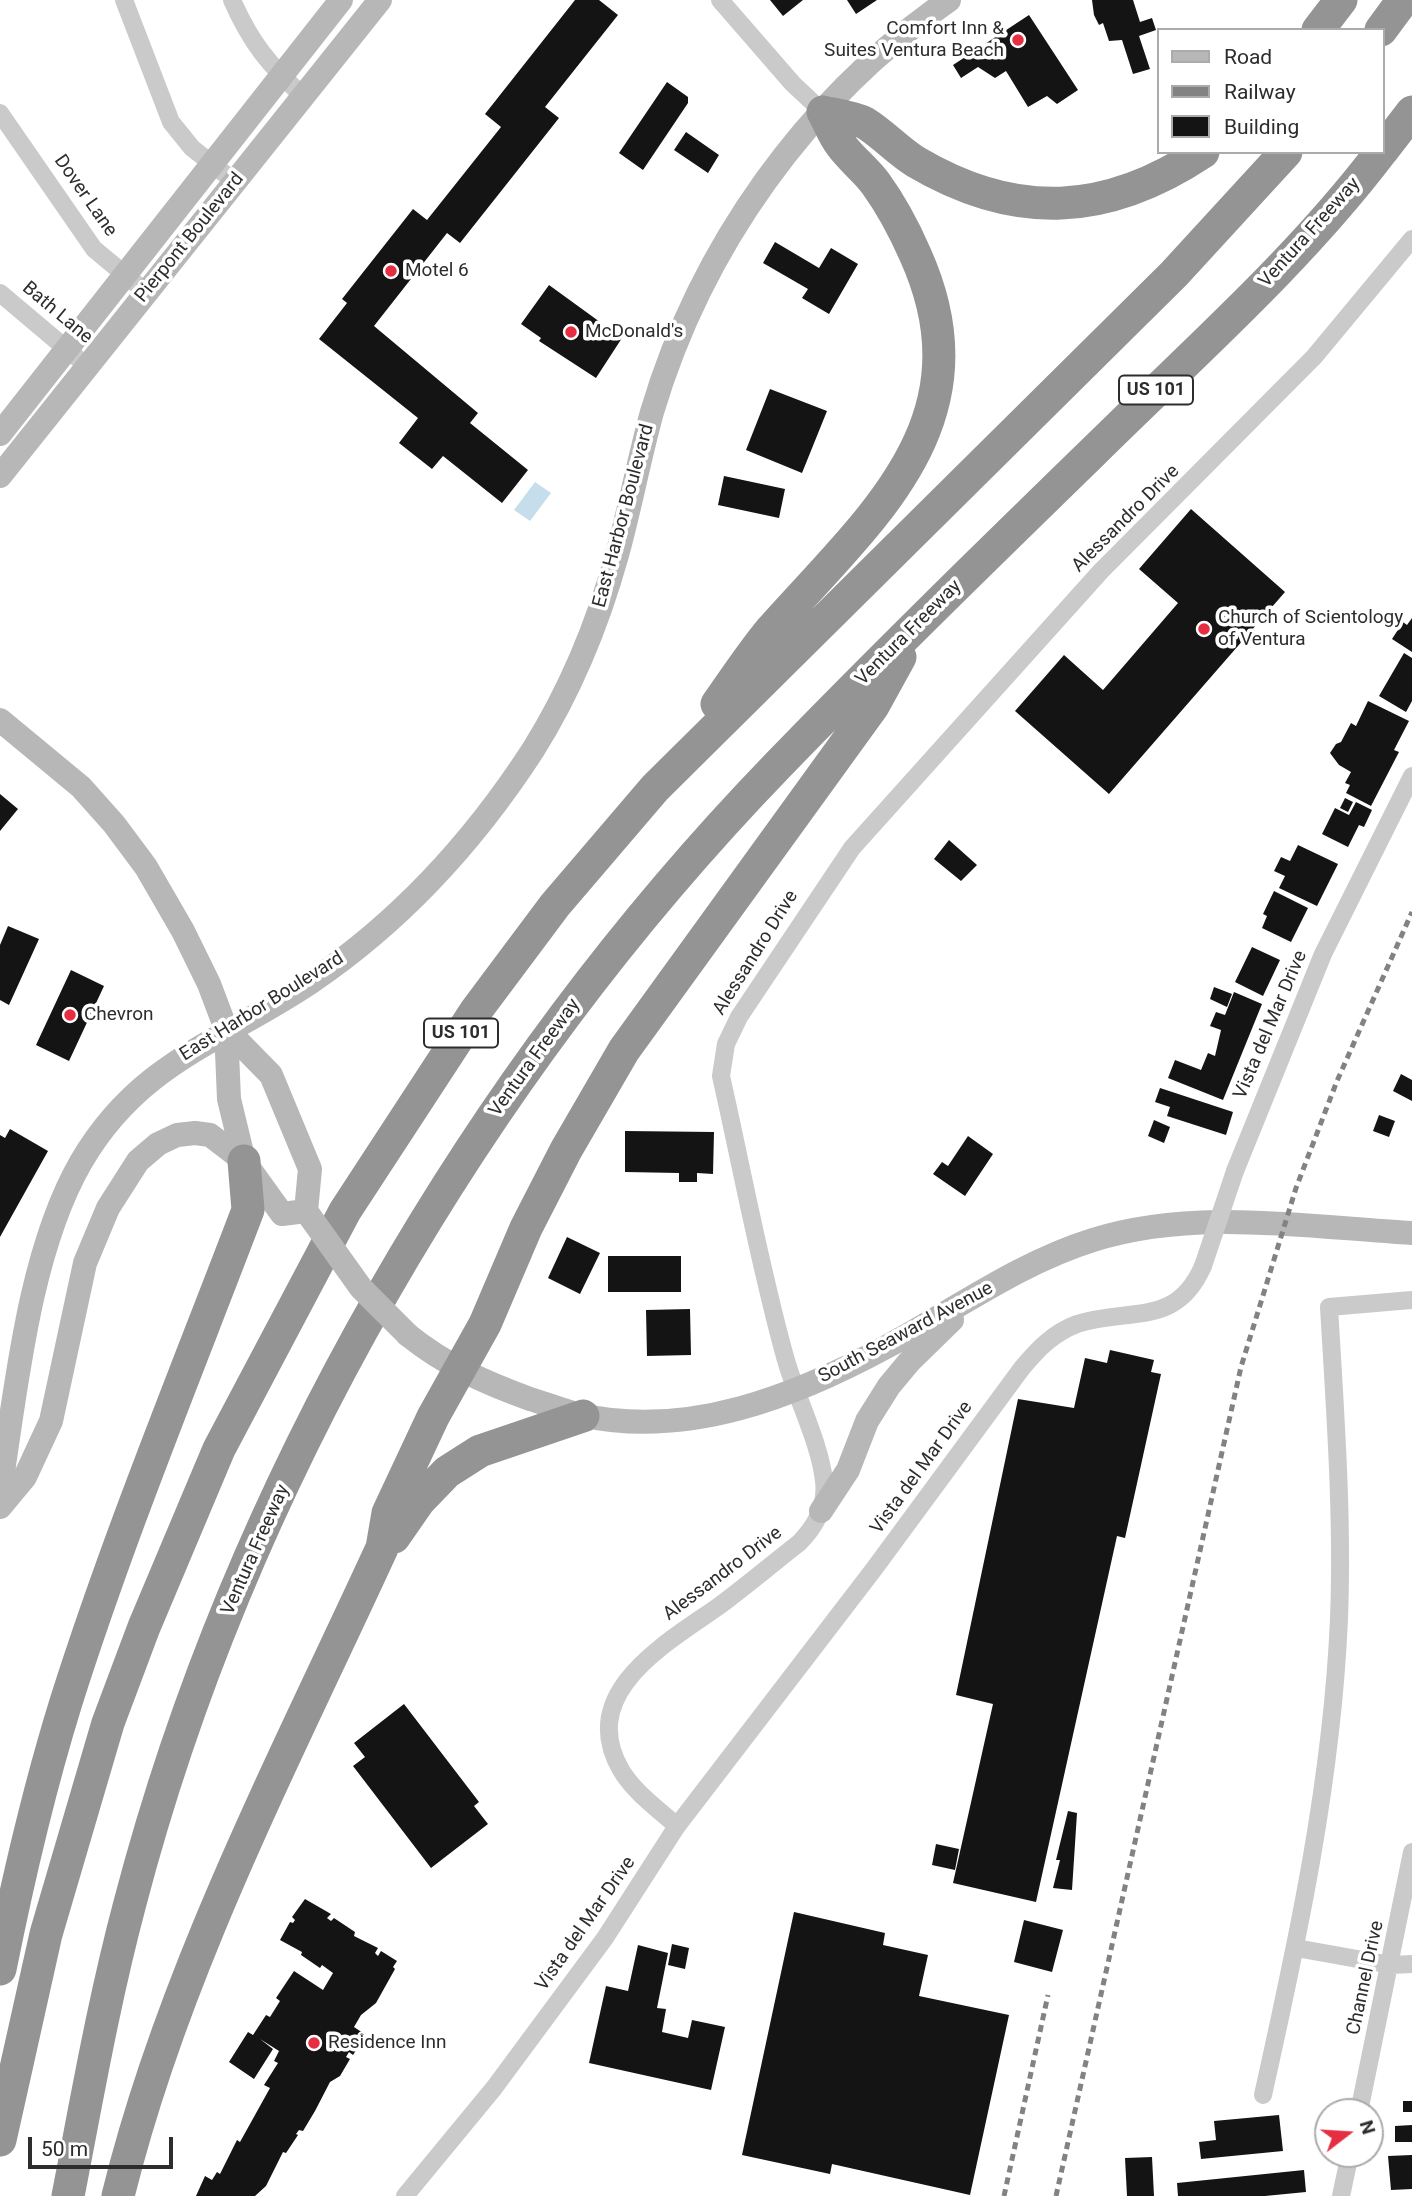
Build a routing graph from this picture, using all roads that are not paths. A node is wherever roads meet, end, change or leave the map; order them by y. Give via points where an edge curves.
1 (124, 0) edge
2 (232, 0) edge
3 (341, 0) edge
4 (380, 0) edge
5 (720, 0) edge
6 (949, 0) edge
7 (1341, 0) edge
8 (1403, 0) edge
9 (1320, 28) edge
10 (1382, 28) edge
11 (281, 76) junction
12 (303, 96) junction
13 (823, 112) junction
14 (1412, 112) edge
15 (0, 113) edge
16 (1384, 149) edge
17 (1200, 154) edge
18 (1284, 154) edge
19 (1380, 154) edge
20 (213, 164) junction
21 (235, 182) junction
22 (1412, 239) edge
23 (125, 275) junction
24 (0, 293) edge
25 (147, 293) junction
26 (66, 349) junction
27 (86, 366) junction
28 (0, 434) edge
29 (0, 475) edge
30 (922, 620) junction
31 (0, 720) edge
32 (1412, 776) edge
33 (655, 788) junction
34 (226, 1029) junction
35 (244, 1161) junction
36 (294, 1212) junction
37 (1412, 1233) edge
38 (978, 1295) junction
39 (1412, 1300) edge
40 (460, 1371) junction
41 (794, 1390) junction
42 (583, 1416) junction
43 (0, 1492) edge
44 (0, 1507) edge
45 (821, 1511) junction
46 (382, 1548) junction
47 (677, 1826) junction
48 (1412, 1852) edge
49 (1296, 1948) junction
50 (1391, 1965) junction
51 (1412, 1965) edge
52 (0, 1969) edge
53 (1263, 2095) dead end
54 (1362, 2098) edge
55 (0, 2140) edge
56 (1347, 2168) edge
57 (68, 2196) edge
58 (118, 2196) edge
59 (405, 2196) edge
60 (1341, 2196) edge

1 - 20 street via 171,122 192,148
2 - 11 street via 247,34
3 - 11 main road, Pierpont Boulevard
4 - 12 main road, Pierpont Boulevard
5 - 13 street
6 - 13 main road, East Harbor Boulevard via 853,79
7 - 9 highway
8 - 10 highway
11 - 12 street
11 - 20 main road, Pierpont Boulevard
12 - 21 main road, Pierpont Boulevard
13 - 17 highway via 863,122 914,161 964,189 1003,200 1092,201 1170,175
13 - 33 highway via 839,144 876,184 900,220 930,294 937,363 930,415 913,460 886,504 768,634
13 - 34 main road, East Harbor Boulevard via 749,204 685,320 651,416 617,555 594,625 530,755 451,860 388,922 308,984
14 - 16 highway, Ventura Freeway / US 101
15 - 23 street, Dover Lane via 94,249
18 - 33 highway, US 101 via 1174,274
19 - 30 highway, Ventura Freeway / US 101 via 1298,253
20 - 21 street
20 - 23 main road, Pierpont Boulevard
21 - 25 main road, Pierpont Boulevard
22 - 41 street, Alessandro Drive via 1314,357 1101,571 852,848 739,1017 726,1045 722,1076 765,1284
23 - 25 street, Dover Lane
23 - 26 main road, Pierpont Boulevard
24 - 26 street, Bath Lane
25 - 27 main road, Pierpont Boulevard
26 - 27 street, Bath Lane
26 - 28 main road, Pierpont Boulevard
27 - 29 main road, Pierpont Boulevard
30 - 40 highway via 873,706 624,1050 565,1150
30 - 57 highway, Ventura Freeway / US 101 via 763,781 636,924 469,1150 396,1270 277,1499 201,1680 130,1901
31 - 34 main road, South Seaward Avenue via 81,787 146,867 184,931
32 - 47 street, Vista del Mar Drive, bridge via 1323,954 1235,1171 1203,1266 1187,1294 1167,1308 1076,1325 1045,1341
33 - 55 highway, US 101 via 555,905 475,1012 345,1211 219,1449 108,1723 46,1934
34 - 35 main road, South Seaward Avenue via 229,1099
34 - 36 main road, South Seaward Avenue via 271,1075 310,1169
34 - 43 main road, East Harbor Boulevard via 164,1067 121,1108 83,1158 69,1186 31,1304
35 - 36 main road, South Seaward Avenue
35 - 44 main road via 210,1135 195,1133 158,1144 138,1161 108,1208 85,1263 51,1421 25,1477
35 - 52 highway via 248,1210 110,1571 65,1704 19,1876
36 - 40 main road, South Seaward Avenue, bridge via 361,1288 420,1345
37 - 38 main road, South Seaward Avenue via 1196,1222 1139,1228 1091,1240 1045,1259
38 - 41 main road, South Seaward Avenue via 872,1355
38 - 45 main road via 889,1386 867,1421 848,1470
39 - 49 street via 1329,1307 1339,1621 1323,1794
40 - 42 main road, South Seaward Avenue via 504,1391
40 - 46 highway via 388,1513
41 - 42 main road, South Seaward Avenue via 731,1412 694,1418 655,1421
41 - 45 street, Alessandro Drive via 822,1471
42 - 46 highway via 480,1451 447,1472
45 - 47 street, Alessandro Drive via 799,1543 640,1662 614,1703 610,1735 620,1768
46 - 58 highway via 203,1945 149,2093
47 - 59 street, Vista del Mar Drive via 605,1938 494,2088
48 - 50 street, Channel Drive
49 - 50 street
49 - 53 street
50 - 51 street
50 - 54 street, Channel Drive
56 - 60 street

